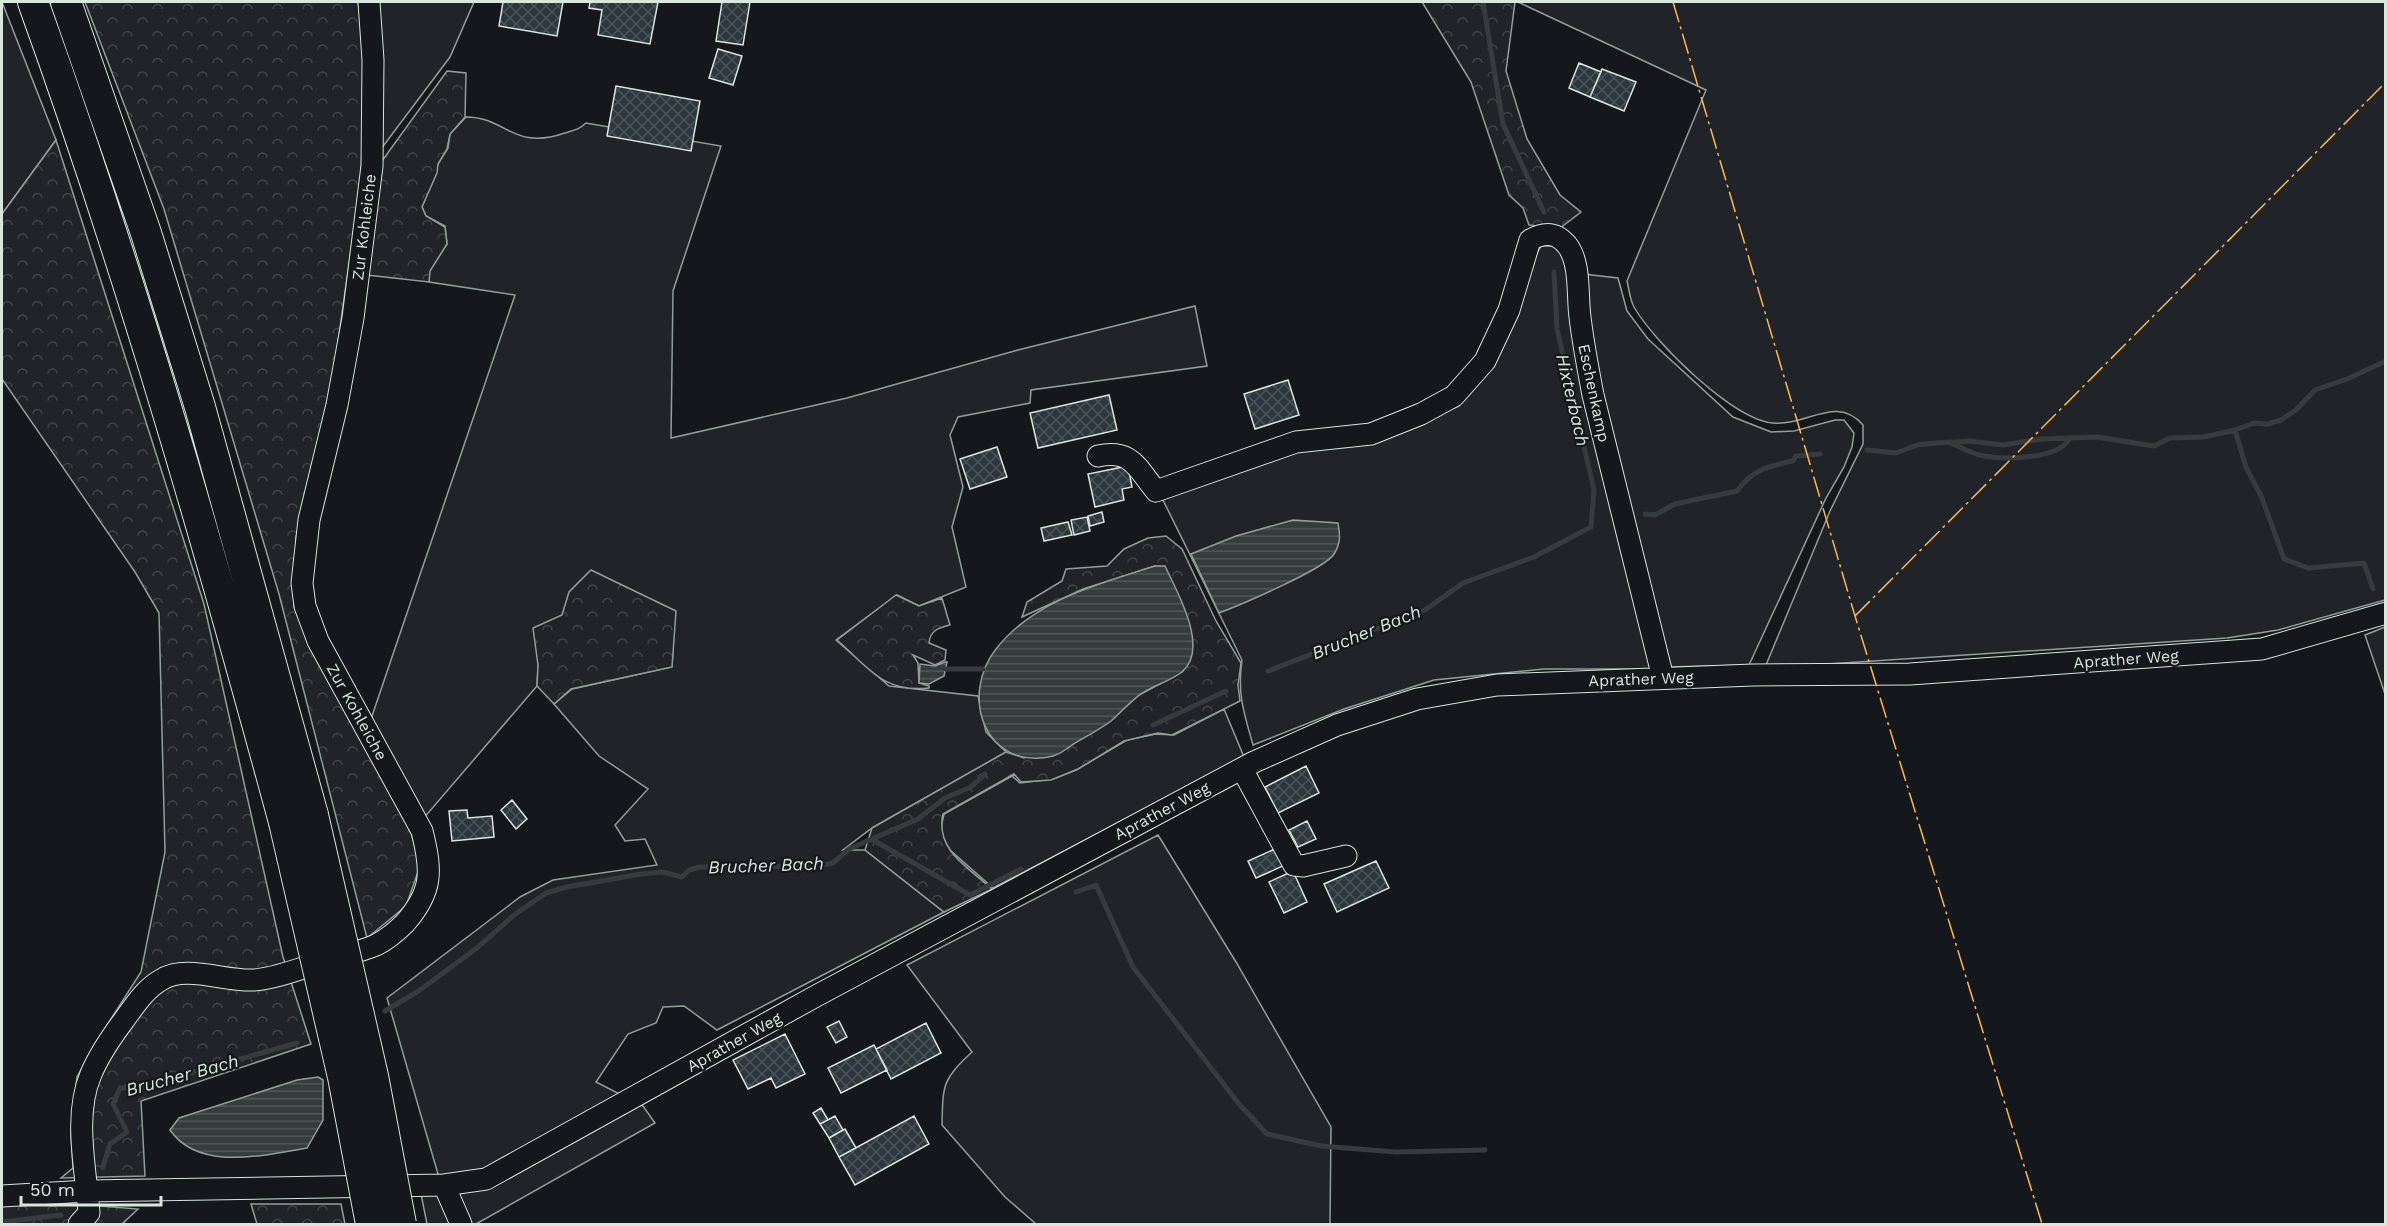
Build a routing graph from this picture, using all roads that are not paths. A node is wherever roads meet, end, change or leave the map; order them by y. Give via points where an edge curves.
1 (33, 2) edge
2 (66, 2) edge
3 (369, 2) edge
4 (1098, 456) dead end
5 (2385, 613) edge
6 (1664, 678) junction
7 (1242, 769) junction
8 (1346, 856) dead end
9 (444, 1185) junction
10 (87, 1191) junction
11 (2, 1196) edge
12 (79, 1224) edge
13 (371, 1224) edge
14 (402, 1224) edge
15 (461, 1224) edge

1 - 13 highway, bridge via 79,128 171,414 218,579 284,822 343,1077
2 - 14 highway, bridge via 146,233 200,407 314,815
3 - 10 street, Zur Kohleiche via 372,166 353,318 309,520 302,583 305,606 318,641 422,831 429,858 429,883 418,908 399,929 377,944 256,980 228,981 180,974 162,979 142,995 90,1075 83,1113 82,1153
4 - 6 street, Eschenkamp via 1116,452 1129,457 1156,492 1296,442 1371,434 1421,414 1454,396 1485,361 1509,310 1530,240 1541,234 1556,235 1568,246 1575,265 1593,395
5 - 6 street, Aprather Weg via 2262,649 1910,674
6 - 7 street, Aprather Weg via 1497,685 1417,699 1337,725
7 - 8 street via 1294,865
7 - 9 street, Aprather Weg via 816,996 486,1179
9 - 10 street, Aprather Weg
9 - 15 street
10 - 11 street, Aprather Weg
10 - 12 street, Zur Kohleiche via 89,1213

